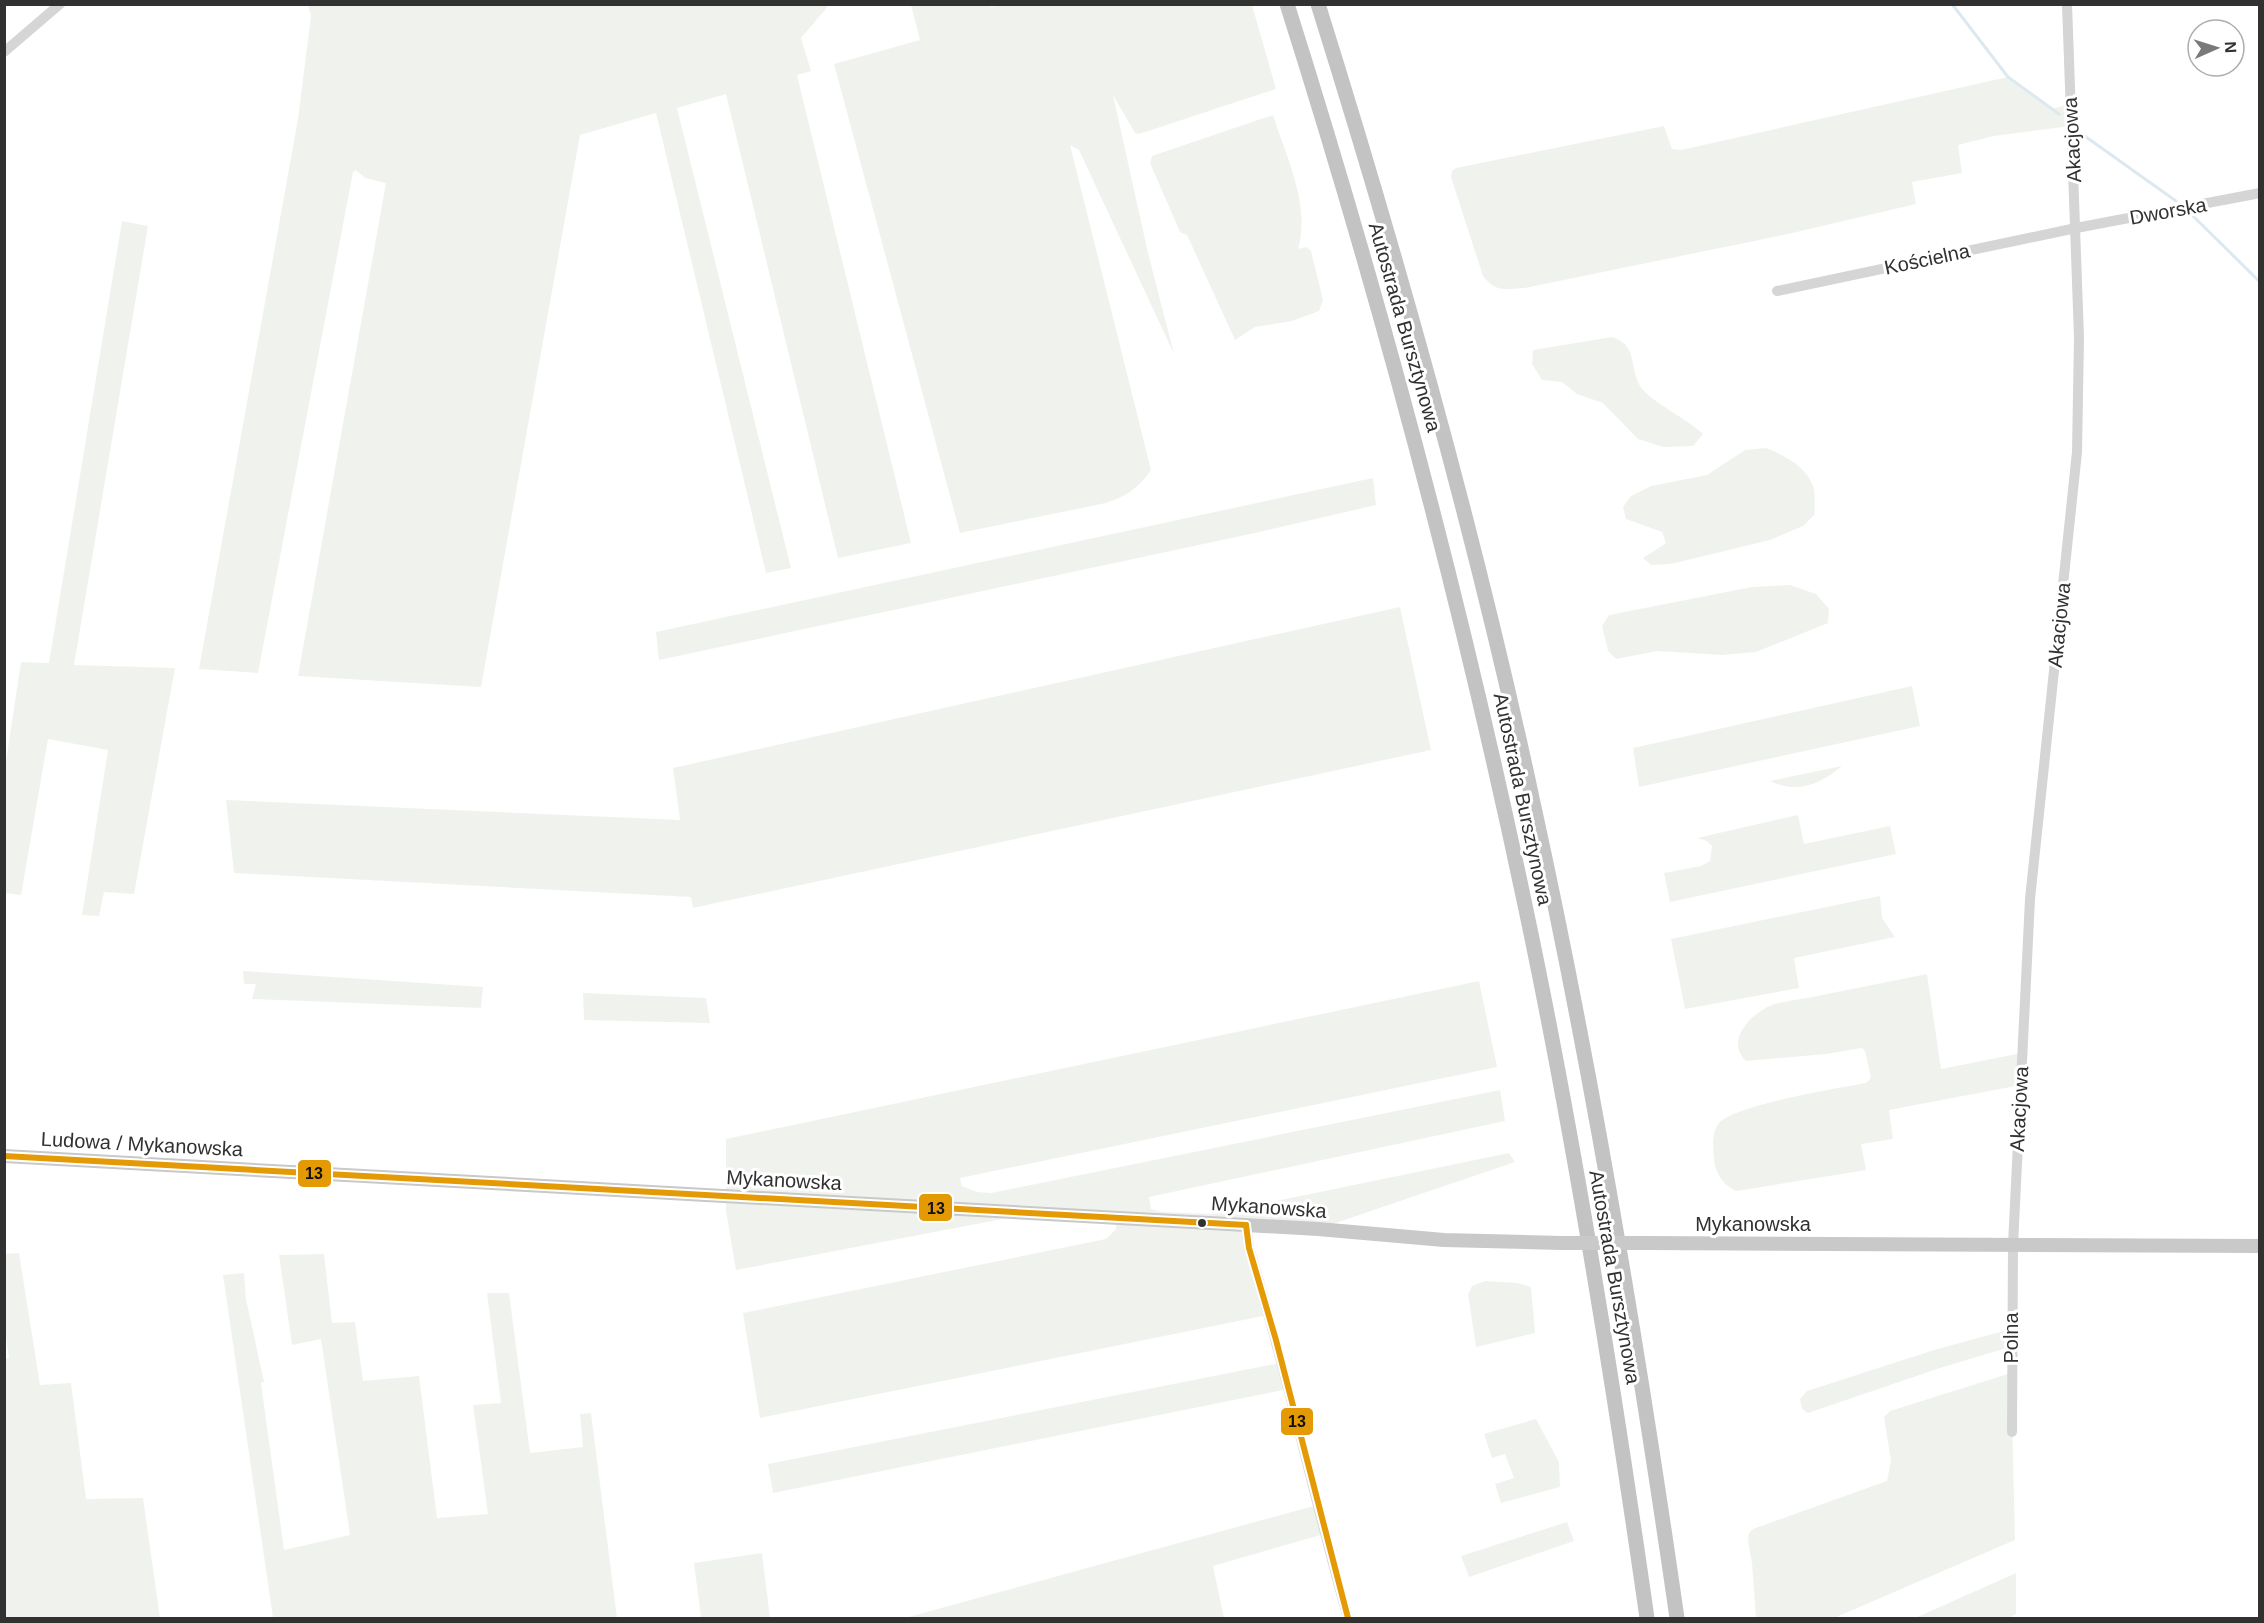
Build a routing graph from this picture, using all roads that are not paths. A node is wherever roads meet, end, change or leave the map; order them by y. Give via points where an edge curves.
1 (60, 4) edge
2 (1287, 4) edge
3 (1318, 4) edge
4 (2067, 4) edge
5 (4, 52) edge
6 (2259, 194) edge
7 (2076, 228) junction
8 (1777, 291) dead end
9 (4, 1156) edge
10 (277, 1171) joint
11 (1246, 1225) junction
12 (2013, 1245) junction
13 (2259, 1246) edge
14 (2012, 1432) dead end
15 (1348, 1618) edge
16 (1647, 1618) edge
17 (1677, 1618) edge

1 - 5 street
2 - 16 highway, Autostrada Bursztynowa via 1407,412 1492,756 1574,1160
3 - 17 highway, Autostrada Bursztynowa via 1408,301 1486,599 1534,804 1609,1183
4 - 7 street, Akacjowa
6 - 7 street, Dworska
7 - 8 street, Kościelna
7 - 12 street, Akacjowa via 2077,453 2030,899
9 - 10 main road, Ludowa / Mykanowska
10 - 11 main road, Mykanowska
11 - 12 main road, Mykanowska, bridge via 1444,1240
11 - 15 street
12 - 13 main road, Mykanowska
12 - 14 street, Polna

